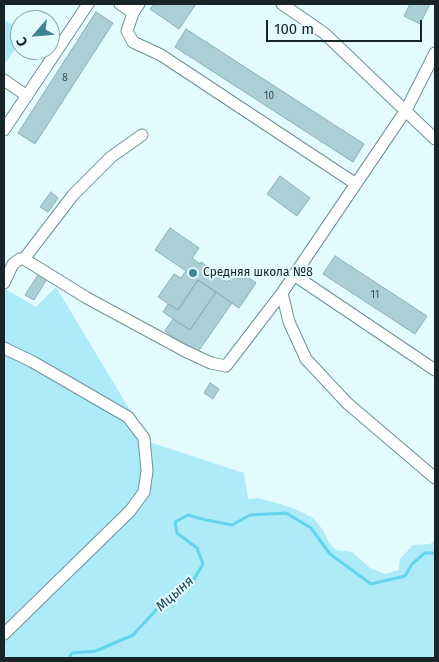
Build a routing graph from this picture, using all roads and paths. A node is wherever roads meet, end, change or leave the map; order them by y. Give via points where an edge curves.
1 (88, 4) edge
2 (120, 4) edge
3 (282, 4) edge
4 (136, 8) edge
5 (435, 54) edge
6 (4, 80) edge
7 (26, 96) junction
8 (406, 110) junction
9 (4, 130) edge
10 (142, 135) dead end
11 (435, 139) edge
12 (356, 184) junction
13 (24, 259) junction
14 (294, 275) junction
15 (4, 283) edge
16 (282, 293) junction
17 (4, 348) edge
18 (435, 370) edge
19 (435, 478) edge
20 (4, 634) edge

1 - 7 street
2 - 4 street
3 - 8 street via 324,33
4 - 12 street via 127,31 132,42 161,55
5 - 8 street
6 - 7 street
7 - 9 street
8 - 11 street
8 - 12 street
10 - 13 street via 110,157 73,195
12 - 14 street
13 - 15 street via 13,264
13 - 16 street via 87,298 185,351 211,364 226,366
14 - 16 street
14 - 18 street
16 - 19 street via 289,322 306,359 347,403
17 - 20 street via 128,417 144,438 147,471 144,492 130,511

